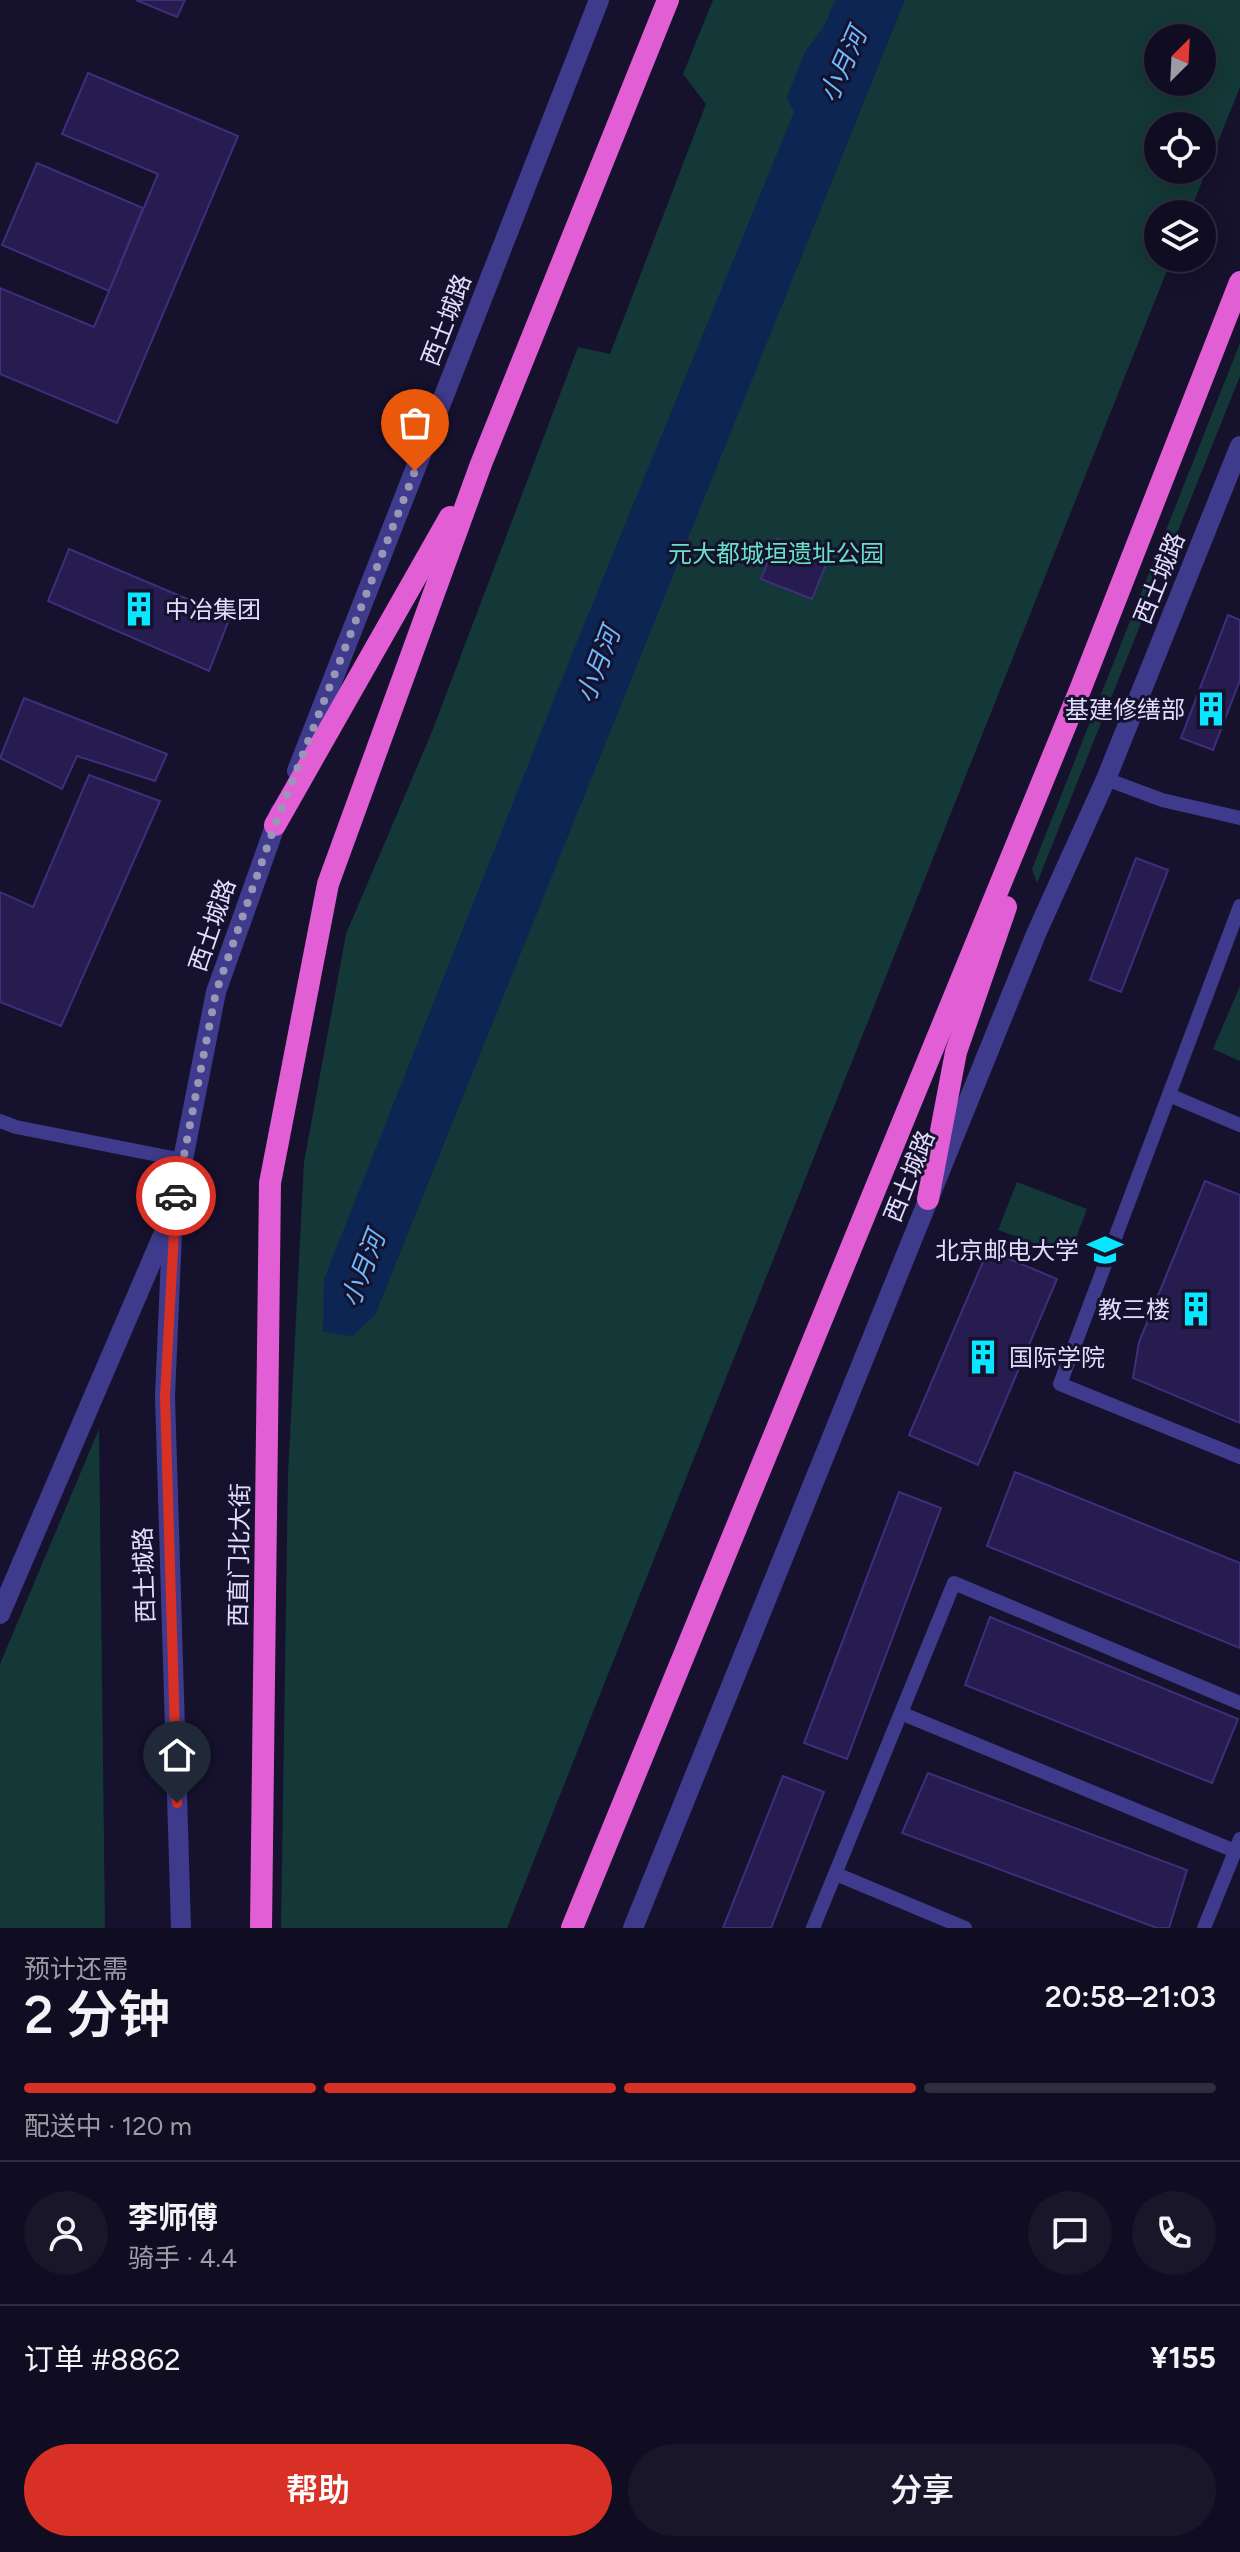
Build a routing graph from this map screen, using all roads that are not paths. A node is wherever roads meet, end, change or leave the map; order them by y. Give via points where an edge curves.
1 (599, 0) edge
2 (668, 0) edge
3 (1240, 282) edge
4 (1240, 446) edge
5 (481, 464) junction
6 (1080, 690) junction
7 (1106, 779) junction
8 (1240, 818) edge
9 (275, 825) junction
10 (1240, 906) edge
11 (1169, 1095) junction
12 (0, 1121) edge
13 (1240, 1125) edge
14 (183, 1160) junction
15 (928, 1199) junction
16 (173, 1210) junction
17 (1240, 1457) edge
18 (0, 1614) edge
19 (1240, 1703) edge
20 (903, 1714) junction
21 (1238, 1845) edge
22 (836, 1874) junction
23 (181, 1928) edge
24 (261, 1928) edge
25 (572, 1928) edge
26 (633, 1928) edge
27 (813, 1928) edge
28 (965, 1928) edge
29 (1204, 1928) edge

1 - 9 street, 西土城路
2 - 5 highway
3 - 6 highway, 西土城路
4 - 7 street, 西土城路
5 - 9 highway
5 - 24 highway, 西直门北大街 via 328,884 270,1183
6 - 15 highway via 956,1052
6 - 25 highway, 西土城路
7 - 8 lane via 1162,800
7 - 15 street, 西土城路
9 - 14 street, 西土城路 via 216,992
10 - 11 lane
11 - 13 lane
11 - 17 lane via 1060,1384
12 - 14 lane
14 - 16 street, 西土城路
15 - 26 street, 西土城路
16 - 18 street
16 - 23 street, 西土城路 via 165,1396
19 - 20 lane via 954,1583
20 - 21 lane
20 - 22 lane
21 - 29 lane
22 - 27 lane
22 - 28 lane

